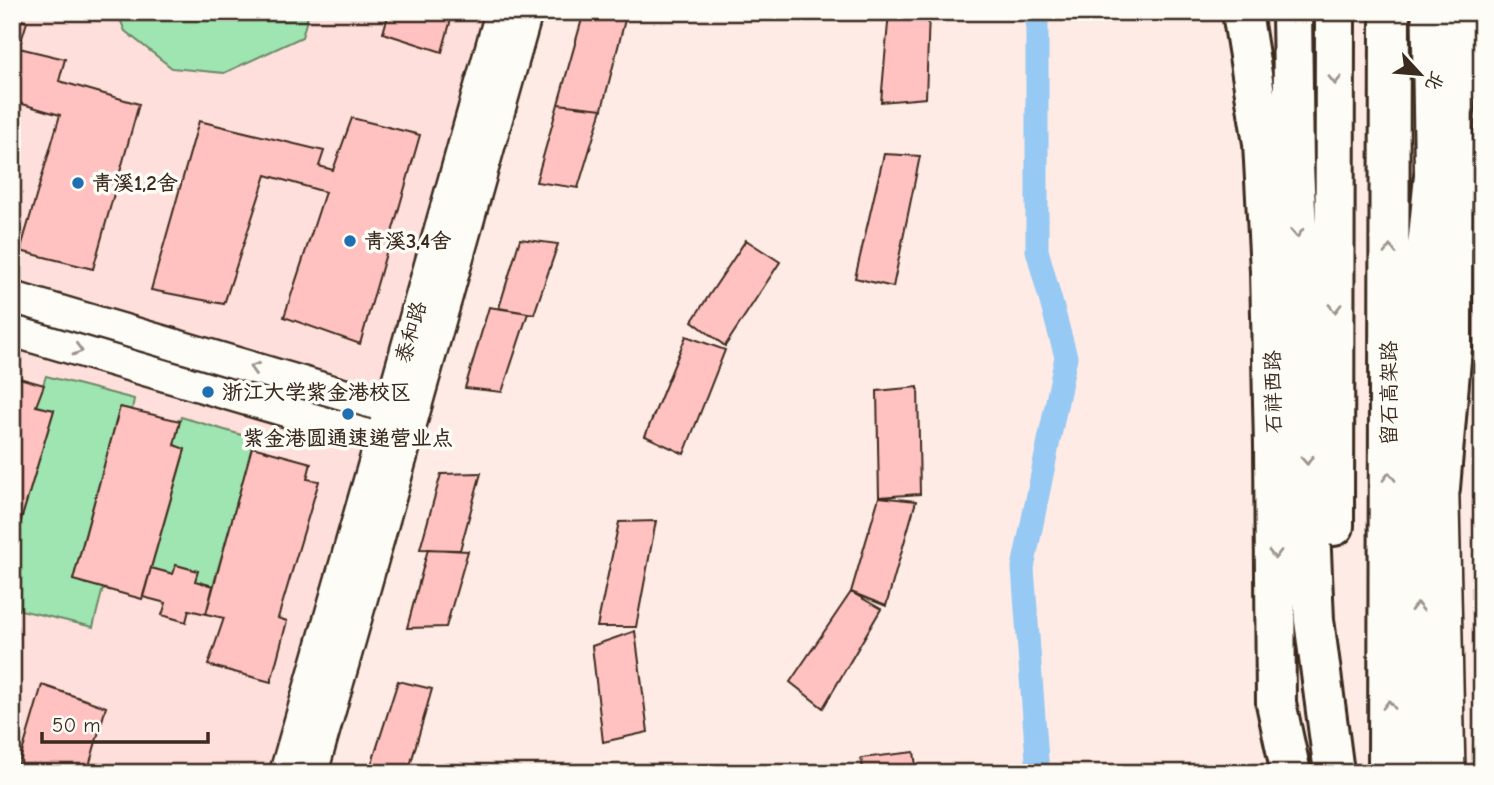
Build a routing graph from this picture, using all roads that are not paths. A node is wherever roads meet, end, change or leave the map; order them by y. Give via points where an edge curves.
1 (500, 12) edge
2 (527, 12) edge
3 (1242, 12) edge
4 (1258, 12) edge
5 (1292, 12) edge
6 (1335, 12) edge
7 (1390, 12) edge
8 (1450, 13) edge
9 (1263, 143) junction
10 (1434, 176) junction
11 (12, 297) edge
12 (12, 331) edge
13 (390, 408) junction
14 (381, 439) junction
15 (1440, 488) junction
16 (1276, 703) junction
17 (1334, 772) edge
18 (285, 773) edge
19 (312, 773) edge
20 (1282, 773) edge
21 (1291, 773) edge
22 (1388, 773) edge
23 (1409, 773) edge
24 (1446, 773) edge

1 - 13 street, 泰和路
2 - 19 street, 泰和路
3 - 9 highway
4 - 9 main road, 石祥西路
5 -> 17 highway via 1294,165 1314,620
6 -> 17 highway
22 -> 7 highway, 留石高架路
8 - 10 main road
8 - 15 highway via 1452,348
9 -> 16 highway, 石祥西路 via 1270,271
10 - 15 main road
23 -> 10 highway via 1418,684 1417,351
13 -> 11 street
12 -> 14 street
13 - 14 street, 泰和路
14 - 18 street, 泰和路
15 - 24 main road
16 - 20 main road, 石祥西路
16 - 21 highway

